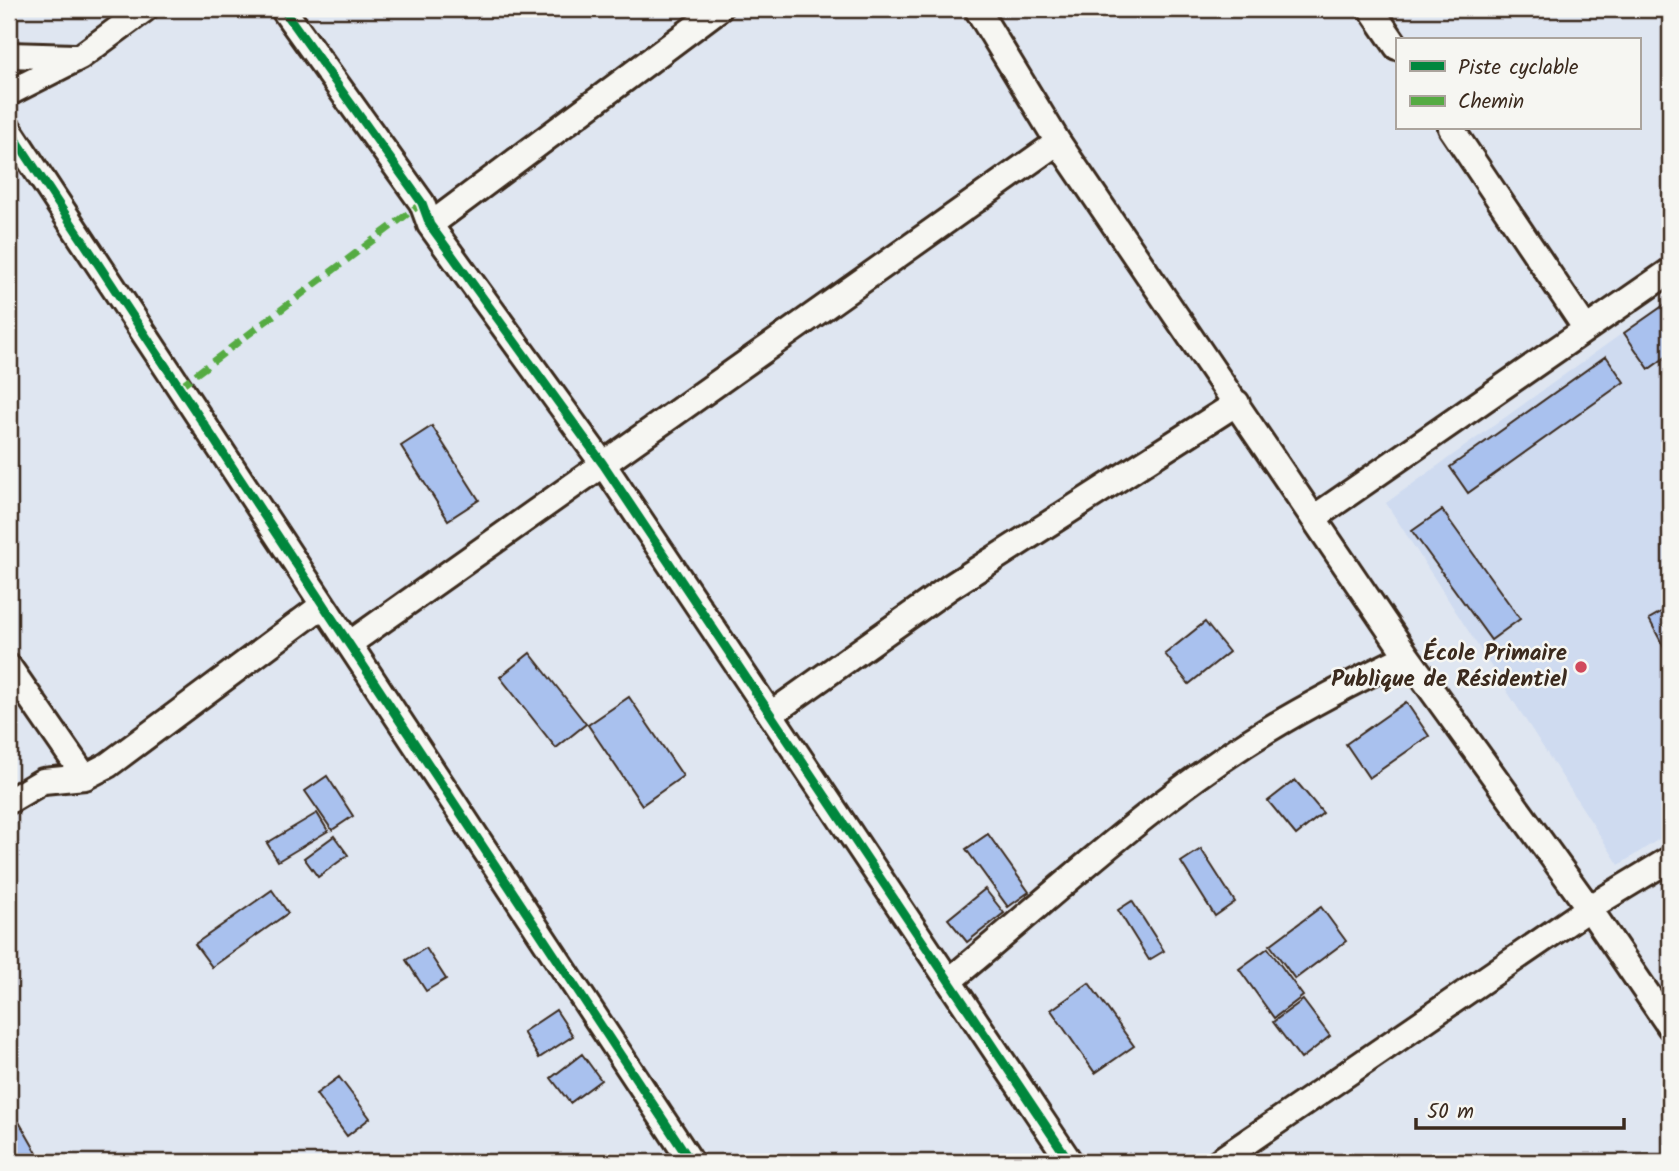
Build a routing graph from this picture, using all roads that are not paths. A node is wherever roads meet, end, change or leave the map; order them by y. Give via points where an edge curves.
1 (145, 9) edge
2 (283, 9) edge
3 (719, 9) edge
4 (977, 9) edge
5 (1371, 9) edge
6 (1396, 46) edge
7 (9, 55) edge
8 (80, 57) junction
9 (9, 93) edge
10 (9, 129) edge
11 (1452, 130) edge
12 (1058, 142) junction
13 (430, 225) junction
14 (1670, 271) edge
15 (1586, 329) junction
16 (1237, 402) junction
17 (603, 464) junction
18 (1315, 517) junction
19 (323, 605) junction
20 (349, 645) junction
21 (1407, 656) junction
22 (9, 667) edge
23 (771, 714) junction
24 (85, 777) junction
25 (9, 801) edge
26 (1670, 859) edge
27 (1589, 908) junction
28 (949, 981) junction
29 (1670, 1027) edge
30 (691, 1162) edge
31 (1070, 1162) edge
32 (1218, 1162) edge

1 - 8 street
2 - 13 street via 422,203
3 - 13 street
4 - 12 street
5 - 6 street
7 - 8 street
8 - 9 street
10 - 19 street
11 - 15 street
12 - 16 street
12 - 17 street
13 - 17 street
14 - 15 street
15 - 18 street
16 - 18 street
16 - 23 street via 950,587
17 - 20 street
17 - 23 street
18 - 21 street
19 - 20 street
19 - 24 street via 176,717
20 - 30 street
21 - 27 street
21 - 28 street via 1337,690 1223,762 1115,843
22 - 24 street
23 - 28 street
24 - 25 street via 43,781
26 - 27 street
27 - 29 street
27 - 32 street
28 - 31 street

